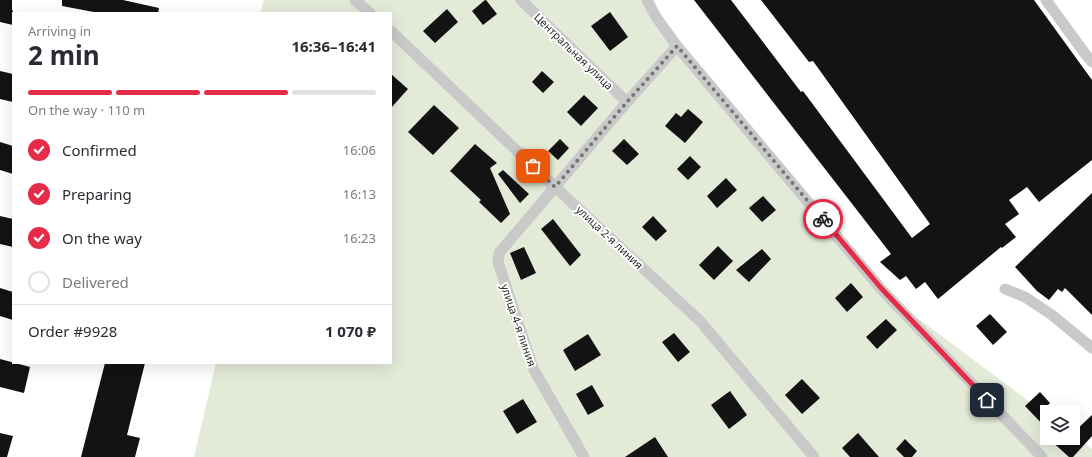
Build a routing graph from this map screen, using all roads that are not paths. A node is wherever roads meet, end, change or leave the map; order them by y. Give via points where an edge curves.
1 (355, 0) edge
2 (521, 0) edge
3 (647, 0) edge
4 (1046, 0) edge
5 (369, 12) edge
6 (392, 32) edge
7 (677, 46) junction
8 (1092, 62) edge
9 (627, 102) junction
10 (555, 187) junction
11 (1005, 289) dead end
12 (1092, 348) edge
13 (584, 457) edge
14 (814, 457) edge
15 (1042, 457) edge

1 - 5 street
2 - 9 street, Центральная улица
3 - 7 street
4 - 8 street
6 - 10 street, улица 2-я линия
7 - 9 street
7 - 15 street via 881,288
9 - 10 street
10 - 13 street, улица 4-я линия via 499,253 498,262 533,368
10 - 14 street, улица 2-я линия via 700,321
11 - 12 street via 1026,298 1052,315

